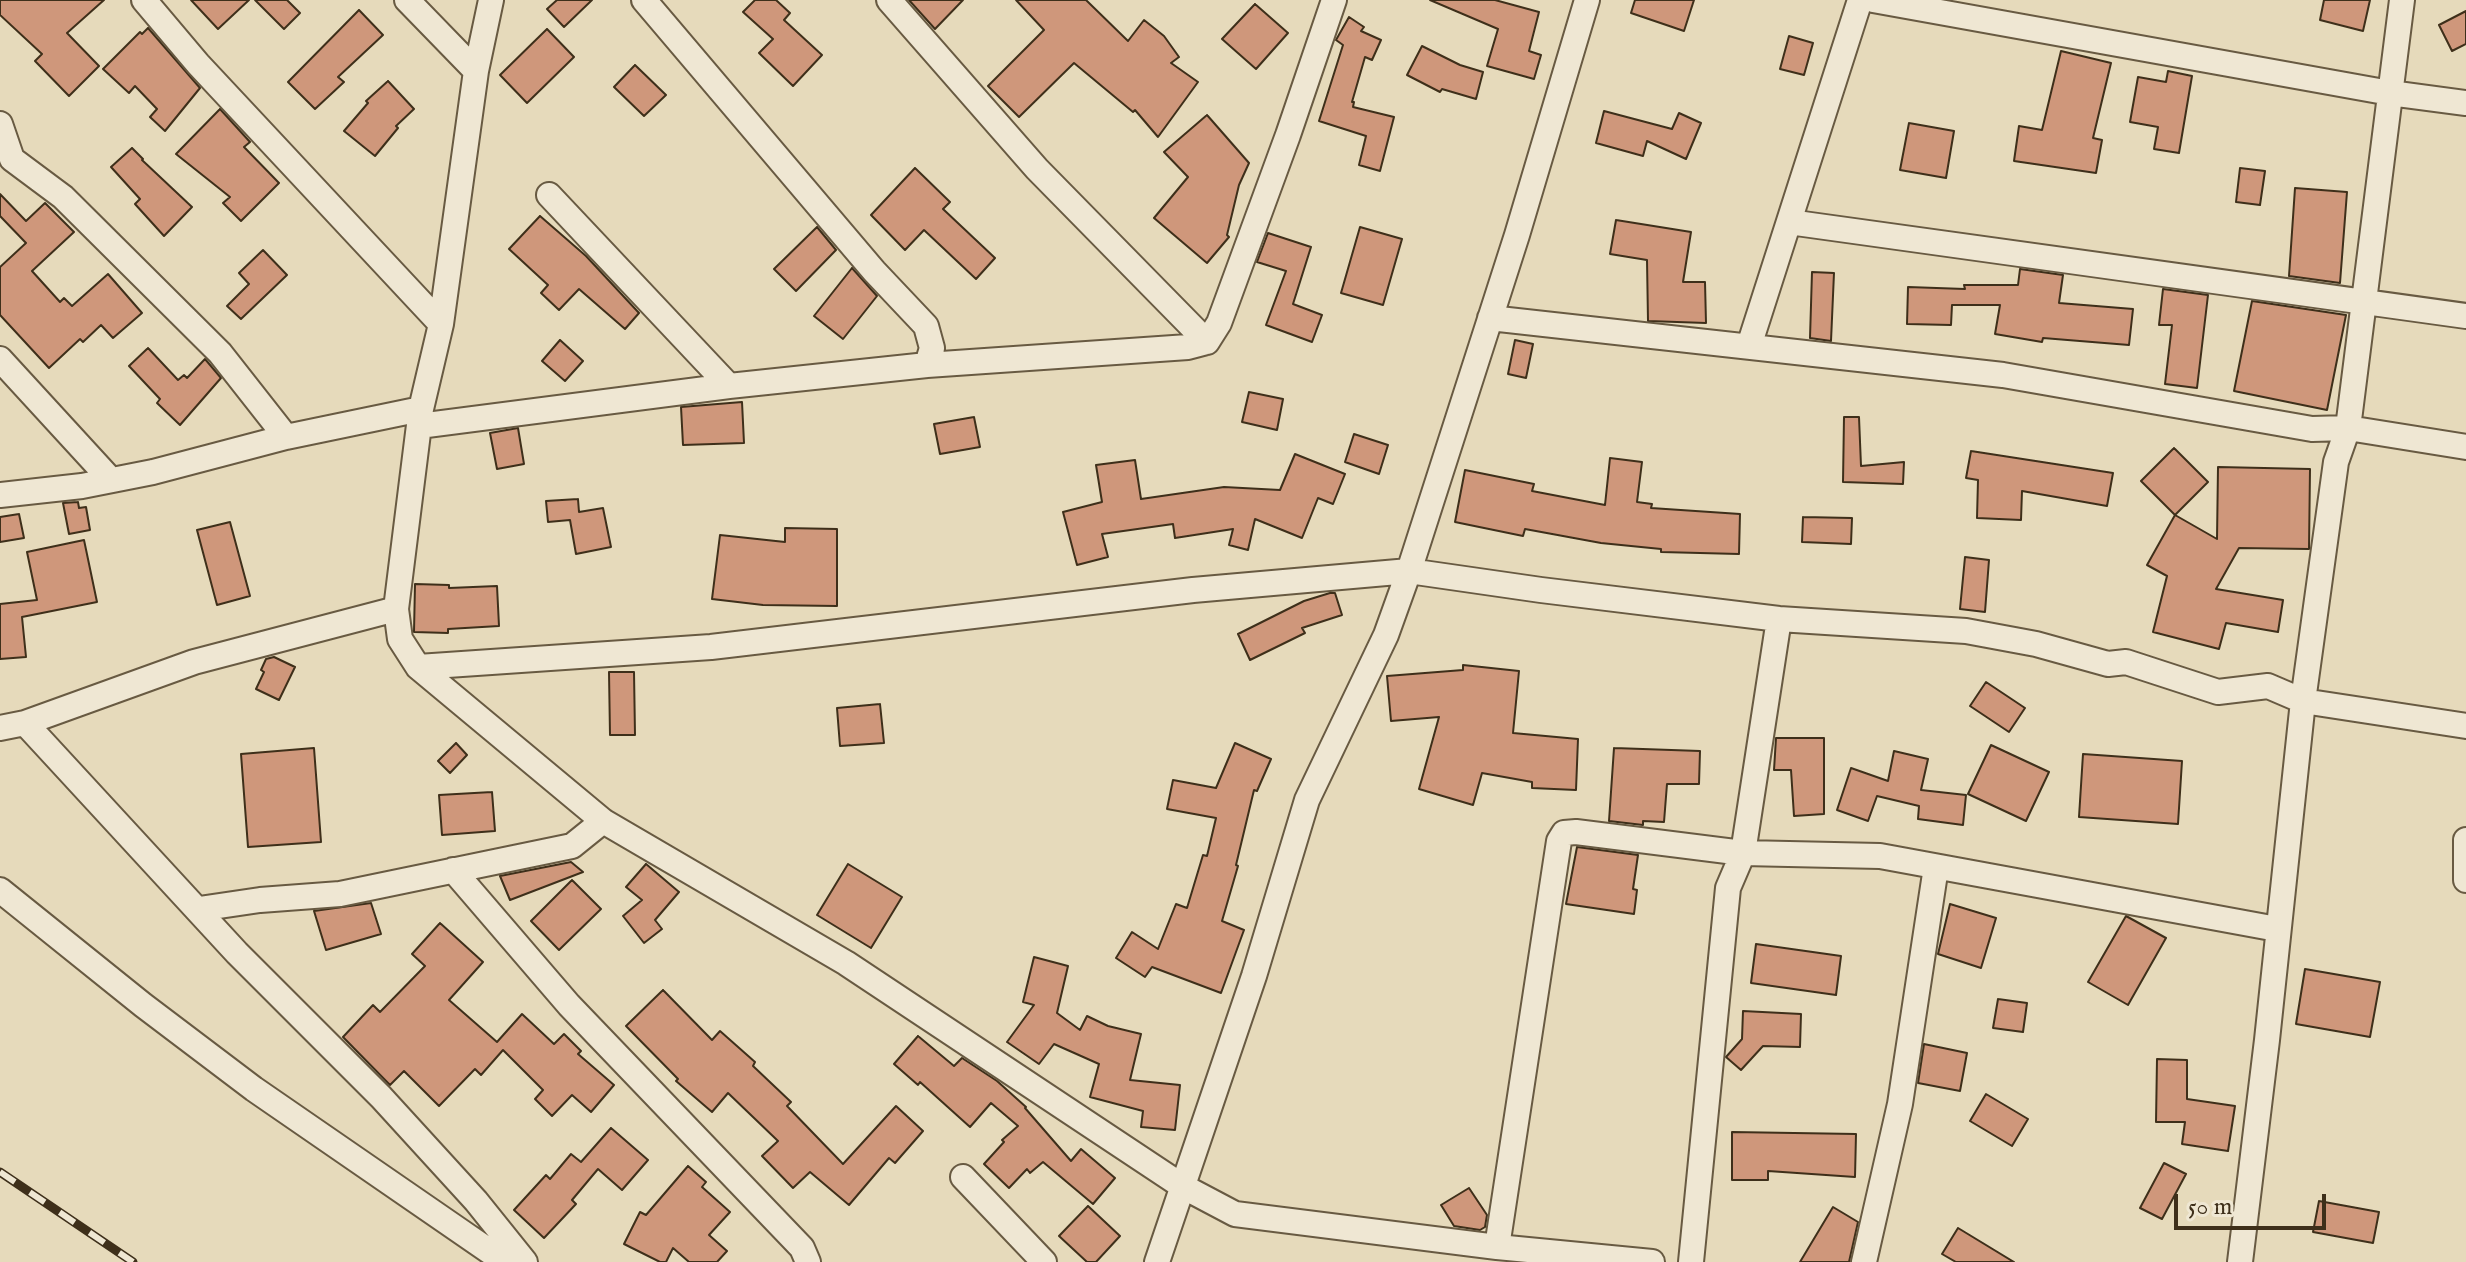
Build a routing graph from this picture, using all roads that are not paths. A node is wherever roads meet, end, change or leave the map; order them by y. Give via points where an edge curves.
1 (144, 0) edge
2 (407, 0) edge
3 (491, 0) edge
4 (644, 0) edge
5 (889, 0) edge
6 (1334, 0) edge
7 (1587, 0) edge
8 (1860, 0) edge
9 (1873, 0) edge
10 (2402, 0) edge
11 (476, 71) junction
12 (2390, 93) junction
13 (2466, 103) edge
14 (0, 124) edge
15 (549, 195) dead end
16 (1789, 222) junction
17 (2364, 303) junction
18 (2466, 316) edge
19 (1490, 318) junction
20 (441, 324) junction
21 (1207, 342) junction
22 (1749, 346) junction
23 (0, 359) edge
24 (927, 365) junction
25 (729, 386) junction
26 (420, 417) junction
27 (2348, 428) junction
28 (286, 437) junction
29 (2466, 447) edge
30 (111, 480) junction
31 (0, 495) edge
32 (1409, 571) junction
33 (396, 609) junction
34 (1779, 619) junction
35 (418, 667) junction
36 (2303, 701) junction
37 (25, 723) junction
38 (2466, 726) edge
39 (0, 728) edge
40 (603, 821) junction
41 (2466, 840) edge
42 (1743, 853) junction
43 (1936, 867) junction
44 (453, 870) junction
45 (2466, 880) edge
46 (0, 890) edge
47 (199, 909) junction
48 (2277, 929) junction
49 (963, 1177) dead end
50 (1182, 1186) junction
51 (1497, 1247) junction
52 (505, 1262) edge
53 (525, 1262) edge
54 (808, 1262) edge
55 (1044, 1262) edge
56 (1157, 1262) edge
57 (1652, 1262) edge
58 (1691, 1262) edge
59 (1864, 1262) edge
60 (2240, 1262) edge

1 - 20 street
2 - 11 street
3 - 11 street
4 - 24 street via 926,326 932,348
5 - 21 street via 1037,169
6 - 21 street via 1219,323
7 - 19 street
8 - 16 street
9 - 12 street
10 - 12 street
11 - 20 street
12 - 13 street
12 - 17 street
14 - 28 street via 12,159 63,197 220,353
15 - 25 street
16 - 17 street
16 - 22 street
17 - 18 street
17 - 27 street
19 - 22 street
19 - 32 street
20 - 26 street
21 - 24 street
22 - 27 street via 2003,375 2312,429
23 - 30 street
24 - 25 street
25 - 26 street
26 - 28 street
26 - 33 street
27 - 29 street
27 - 36 street via 2336,462
28 - 30 street
30 - 31 street
32 - 34 street
32 - 35 street via 1193,590 711,647
32 - 50 street via 1386,635 1307,800
33 - 35 street via 400,639
33 - 37 street via 194,662
34 - 36 street via 1966,631 2108,664 2126,662 2218,692 2268,686
34 - 42 street
35 - 40 street
36 - 38 street
36 - 48 street
37 - 39 street
37 - 47 street
40 - 44 street via 572,846
40 - 50 street via 846,963
41 - 45 street
42 - 43 street via 1880,856
42 - 51 street via 1576,832 1561,836
42 - 58 street via 1728,888
43 - 48 street
43 - 59 street via 1900,1104
44 - 47 street via 321,897
44 - 54 street via 569,1005 802,1248
46 - 52 street via 254,1089
47 - 53 street via 381,1097
48 - 60 street
49 - 55 street
50 - 51 street via 1235,1214
50 - 56 street
51 - 57 street

